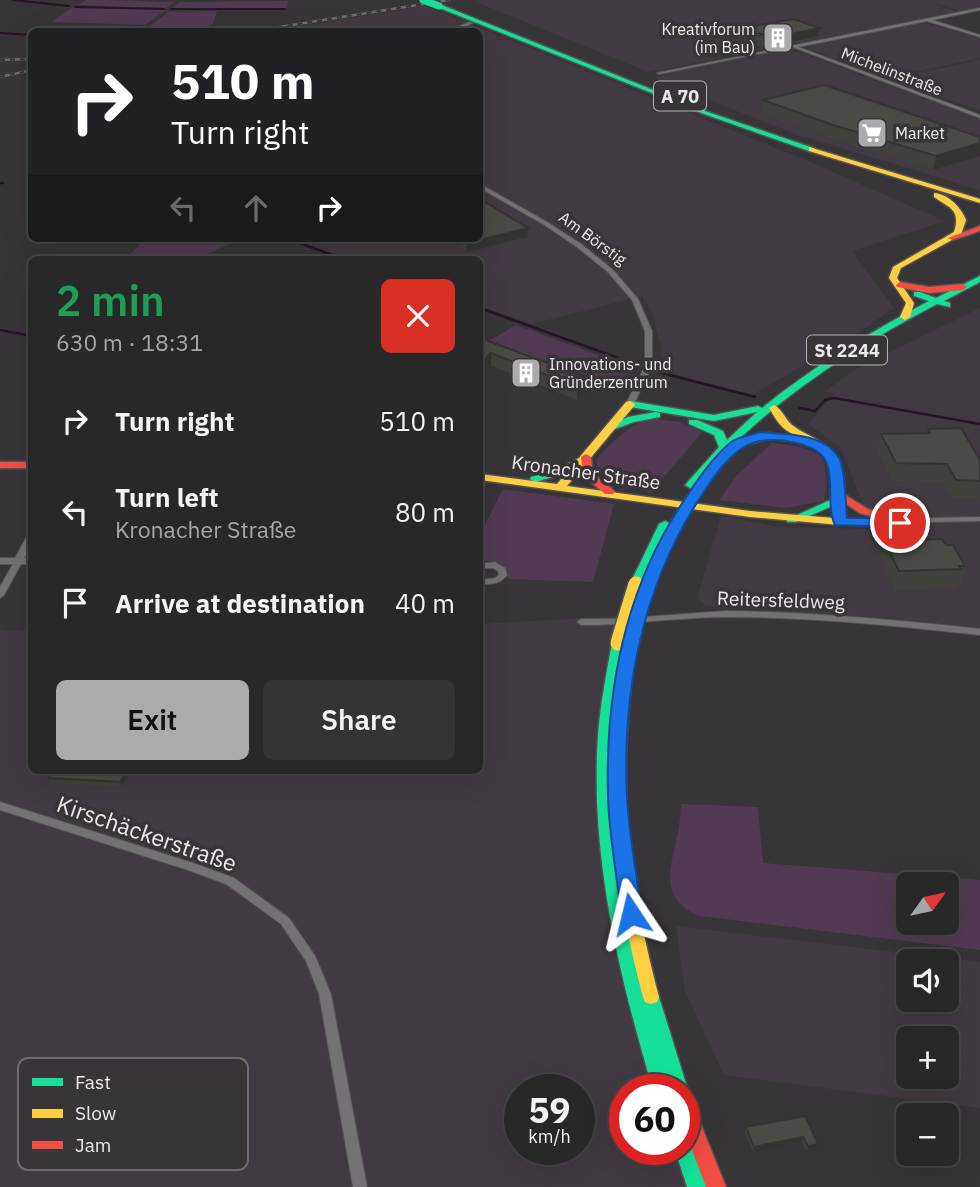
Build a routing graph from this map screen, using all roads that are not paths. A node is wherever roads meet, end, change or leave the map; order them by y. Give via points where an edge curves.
1 (422, 0) edge
2 (442, 4) edge
3 (980, 9) edge
4 (926, 20) junction
5 (482, 21) junction
6 (459, 28) edge
7 (980, 36) edge
8 (795, 47) junction
9 (659, 73) dead end
10 (980, 117) edge
11 (903, 179) junction
12 (483, 188) edge
13 (980, 199) edge
14 (980, 228) edge
15 (946, 240) junction
16 (980, 279) edge
17 (900, 285) junction
18 (963, 287) junction
19 (980, 287) edge
20 (941, 303) junction
21 (905, 317) junction
22 (628, 407) junction
23 (769, 408) junction
24 (656, 415) junction
25 (612, 427) junction
26 (813, 443) junction
27 (729, 444) junction
28 (586, 457) junction
29 (0, 465) edge
30 (28, 465) edge
31 (483, 477) edge
32 (521, 481) junction
33 (561, 486) junction
34 (611, 494) junction
35 (837, 496) junction
36 (980, 519) edge
37 (792, 520) junction
38 (840, 522) junction
39 (900, 523) junction
40 (28, 542) edge
41 (0, 561) edge
42 (17, 561) junction
43 (28, 561) edge
44 (483, 566) edge
45 (483, 582) edge
46 (0, 595) edge
47 (581, 622) dead end
48 (980, 632) edge
49 (624, 643) junction
50 (0, 806) edge
51 (657, 1074) edge
52 (675, 1074) edge
53 (700, 1146) edge
54 (689, 1165) edge
55 (360, 1187) edge
56 (697, 1187) edge
57 (716, 1187) edge

1 - 2 main road, A 70, bridge
2 - 5 main road, A 70
3 - 4 street, Michelinstraße
4 - 7 street
4 - 8 street, Michelinstraße
5 - 6 street
5 - 11 main road, A 70 via 695,109
5 - 13 main road, A 70 via 772,131
8 - 9 street, Michelinstraße
8 - 10 street, Michelinstraße
11 - 13 main road, A 70
11 - 15 main road via 944,199 962,215 958,233
12 - 22 street, Am Börstig via 586,251 613,272 633,296 646,321 650,352 647,373
14 - 15 main road
15 - 17 main road via 897,267 893,278
16 - 18 main road, St 2244
17 - 18 main road via 937,290
17 - 20 main road
17 - 21 main road via 910,303
18 - 20 main road, St 2244
19 - 20 main road, St 2244
20 - 21 main road, St 2244
20 - 23 main road, St 2244
21 - 23 main road, St 2244 via 810,373
22 - 23 main road via 715,418
22 - 24 main road
22 - 25 main road, Am Börstig
23 - 26 main road via 786,427
23 - 27 main road, St 2244
24 - 25 main road
24 - 27 main road via 713,429
25 - 28 main road, Am Börstig
26 - 27 main road via 769,436
26 - 35 main road via 833,460
27 - 49 main road, St 2244, bridge via 669,525 642,585
28 - 32 main road via 550,476
28 - 33 main road, Am Börstig
28 - 34 main road via 588,475
29 - 30 main road
31 - 32 main road, Kronacher Straße
32 - 33 main road, Kronacher Straße
33 - 34 main road, Kronacher Straße
34 - 37 main road, Kronacher Straße
35 - 37 main road
35 - 38 main road
35 - 39 main road via 864,512
36 - 39 street, Kronacher Straße
37 - 38 main road, Kronacher Straße
38 - 39 street, Kronacher Straße
40 - 42 street
41 - 42 street
42 - 43 street
42 - 46 street
44 - 45 street via 495,565 503,575
47 - 48 street, Reitersfeldweg via 765,615
49 - 51 main road, St 2244 via 609,690 604,800 609,861 634,993
49 - 52 main road, St 2244 via 618,738 623,862 646,977
50 - 55 street, Kirschäckerstraße via 217,876 285,921 311,959 325,993
53 - 57 main road
54 - 56 main road

